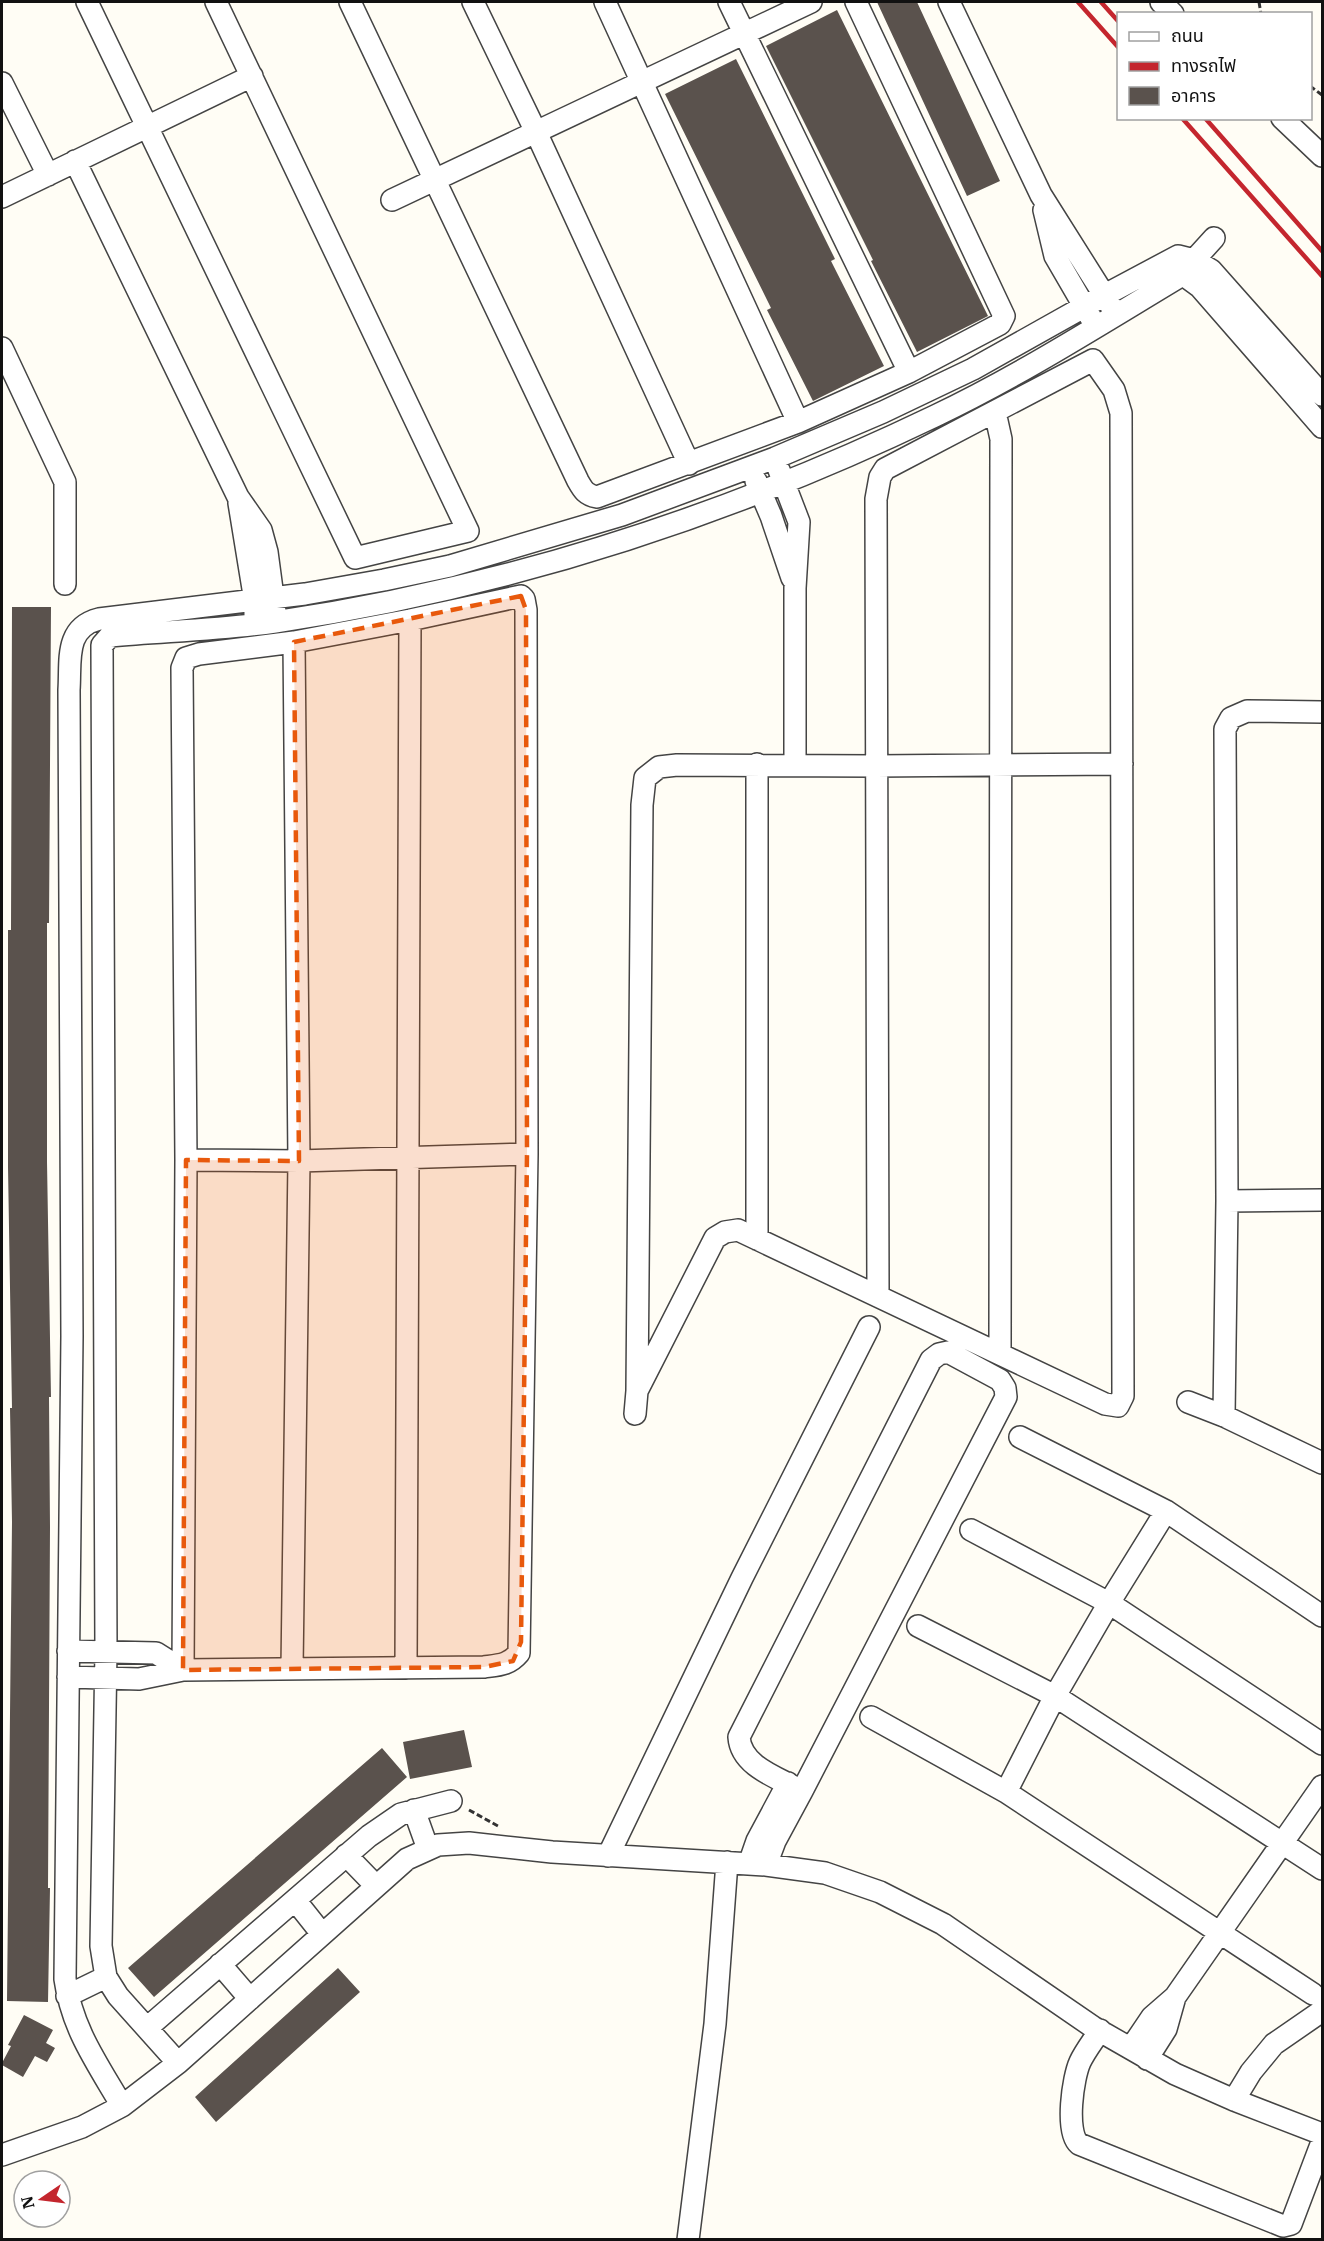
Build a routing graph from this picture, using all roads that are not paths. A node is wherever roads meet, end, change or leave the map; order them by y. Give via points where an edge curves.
1 (87, 2) edge
2 (216, 2) edge
3 (350, 2) edge
4 (473, 2) edge
5 (605, 2) edge
6 (729, 2) edge
7 (811, 2) edge
8 (856, 2) edge
9 (948, 2) edge
10 (743, 33) junction
11 (252, 76) junction
12 (643, 81) junction
13 (2, 83) edge
14 (1284, 120) edge
15 (147, 127) junction
16 (536, 132) junction
17 (1323, 156) edge
18 (75, 161) junction
19 (48, 175) junction
20 (436, 180) junction
21 (1041, 195) junction
22 (2, 197) edge
23 (392, 200) dead end
24 (1214, 238) dead end
25 (1190, 268) junction
26 (1105, 295) junction
27 (1084, 306) junction
28 (1115, 315) junction
29 (1095, 327) junction
30 (2, 348) edge
31 (909, 372) junction
32 (1323, 395) edge
33 (995, 412) junction
34 (798, 422) junction
35 (1323, 426) edge
36 (775, 459) junction
37 (690, 464) junction
38 (750, 467) junction
39 (784, 484) junction
40 (761, 492) junction
41 (526, 544) junction
42 (534, 567) junction
43 (65, 584) dead end
44 (795, 588) junction
45 (264, 599) junction
46 (410, 620) junction
47 (266, 623) junction
48 (294, 642) junction
49 (71, 643) junction
50 (102, 656) junction
51 (1323, 712) edge
52 (757, 764) junction
53 (1122, 764) junction
54 (795, 765) junction
55 (1000, 765) junction
56 (876, 766) junction
57 (70, 983) junction
58 (102, 983) junction
59 (527, 1154) junction
60 (409, 1158) junction
61 (186, 1160) junction
62 (299, 1161) junction
63 (1323, 1200) edge
64 (1227, 1202) junction
65 (757, 1239) junction
66 (878, 1295) junction
67 (869, 1328) dead end
68 (103, 1335) junction
69 (72, 1336) junction
70 (1000, 1353) junction
71 (637, 1391) junction
72 (1188, 1402) dead end
73 (634, 1414) dead end
74 (1224, 1416) junction
75 (1020, 1437) dead end
76 (1323, 1463) edge
77 (1166, 1511) junction
78 (971, 1530) dead end
79 (1109, 1603) junction
80 (1323, 1616) edge
81 (918, 1626) dead end
82 (68, 1651) junction
83 (105, 1651) junction
84 (292, 1668) junction
85 (406, 1668) junction
86 (183, 1670) junction
87 (68, 1677) junction
88 (105, 1678) junction
89 (1055, 1696) junction
90 (871, 1717) dead end
91 (1323, 1744) edge
92 (1323, 1786) edge
93 (795, 1787) junction
94 (1006, 1792) junction
95 (451, 1801) dead end
96 (414, 1810) junction
97 (1283, 1843) junction
98 (428, 1849) junction
99 (346, 1856) junction
100 (608, 1856) junction
101 (728, 1862) junction
102 (757, 1864) junction
103 (1323, 1869) edge
104 (376, 1886) junction
105 (295, 1900) junction
106 (322, 1934) junction
107 (1220, 1934) junction
108 (220, 1964) junction
109 (106, 1977) junction
110 (67, 1996) junction
111 (250, 1999) junction
112 (1318, 2002) edge
113 (147, 2028) junction
114 (1100, 2030) junction
115 (1139, 2054) junction
116 (178, 2063) junction
117 (1234, 2100) junction
118 (122, 2106) junction
119 (1323, 2134) edge
120 (1323, 2142) edge
121 (2, 2155) edge
122 (688, 2240) edge

1 - 15 street
2 - 11 street
3 - 20 street
4 - 16 street
5 - 12 street
6 - 10 street
7 - 10 street
8 - 31 street via 1004,316 1000,324
9 - 21 street
10 - 12 street
10 - 31 street
11 - 15 street
11 - 15 street via 468,531 355,558
12 - 16 street
12 - 34 street
13 - 19 street
14 - 17 street
15 - 18 street
16 - 20 street
16 - 37 street
18 - 19 street
18 - 45 street via 238,497
19 - 22 street
20 - 23 street
20 - 37 street via 584,491 597,497
21 - 26 street
21 - 27 street via 1055,256
24 - 25 street
25 - 26 street via 1178,256
25 - 28 street
25 - 32 street via 1211,270
25 - 35 street via 1200,287
26 - 27 street
26 - 28 street
27 - 29 street
27 - 36 street via 973,369
28 - 29 street
29 - 39 street via 961,403
30 - 43 street via 65,482
31 - 34 street
33 - 53 street via 1093,360 1114,390 1121,413
33 - 55 street via 1001,439
33 - 56 street via 885,469 880,477 876,499
34 - 37 street
36 - 38 street
36 - 39 street
38 - 40 street
38 - 41 street via 622,515
39 - 40 street
39 - 44 street via 800,522
40 - 42 street
40 - 44 street
41 - 42 street
41 - 45 street via 450,566
42 - 47 street via 397,601
44 - 54 street
45 - 47 street
45 - 49 street via 99,619 86,622
46 - 48 street
46 - 59 street via 518,595 524,599
46 - 60 street
47 - 50 street via 110,636 102,645
48 - 61 street via 199,654 186,658 182,668
48 - 62 street
49 - 50 street
49 - 57 street
50 - 58 street
51 - 64 street via 1246,711 1231,718 1225,729
52 - 54 street
52 - 65 street
52 - 71 street via 659,767 645,778
53 - 55 street
53 - 70 street via 1124,1396 1118,1406 1106,1404
54 - 56 street
55 - 56 street
55 - 70 street
56 - 66 street
57 - 58 street
57 - 69 street
58 - 68 street
59 - 60 street
59 - 85 street via 519,1653 505,1664 484,1667
60 - 62 street
60 - 85 street
61 - 62 street
61 - 86 street
62 - 84 street
63 - 64 street
64 - 74 street
65 - 66 street
65 - 71 street via 738,1230 715,1238
66 - 70 street
67 - 100 street via 742,1578
68 - 69 street
68 - 83 street
69 - 82 street
71 - 73 street
72 - 74 street
74 - 76 street
75 - 77 street
77 - 79 street
77 - 80 street
78 - 79 street
79 - 89 street
79 - 91 street
81 - 89 street
82 - 83 street
82 - 87 street
83 - 86 street via 156,1653
83 - 88 street
84 - 85 street
84 - 86 street
86 - 88 street via 139,1679
87 - 88 street
87 - 110 street
88 - 109 street via 101,1946
89 - 94 street
89 - 97 street
90 - 94 street
92 - 97 street
93 - 93 street via 1006,1397 1000,1380 948,1352 931,1360 739,1737 740,1748 749,1761
93 - 102 street via 776,1841
94 - 107 street
95 - 96 street
96 - 98 street
96 - 99 street via 400,1814
97 - 103 street
97 - 107 street
98 - 100 street via 469,1844
98 - 104 street via 407,1859
99 - 104 street
99 - 105 street
100 - 101 street
101 - 102 street
101 - 122 street via 715,2024
102 - 114 street via 825,1873 880,1892 943,1924
104 - 106 street
105 - 106 street
105 - 108 street
106 - 111 street
107 - 112 street
107 - 115 street via 1175,1997 1166,2029
108 - 111 street
108 - 113 street
109 - 110 street
109 - 113 street
110 - 118 street via 78,2031
111 - 116 street
112 - 117 street via 1274,2044
113 - 116 street
114 - 115 street
114 - 120 street via 1079,2063 1071,2102 1073,2133 1079,2144 1283,2226 1291,2224
115 - 117 street
116 - 118 street
117 - 119 street
118 - 121 street via 82,2127

